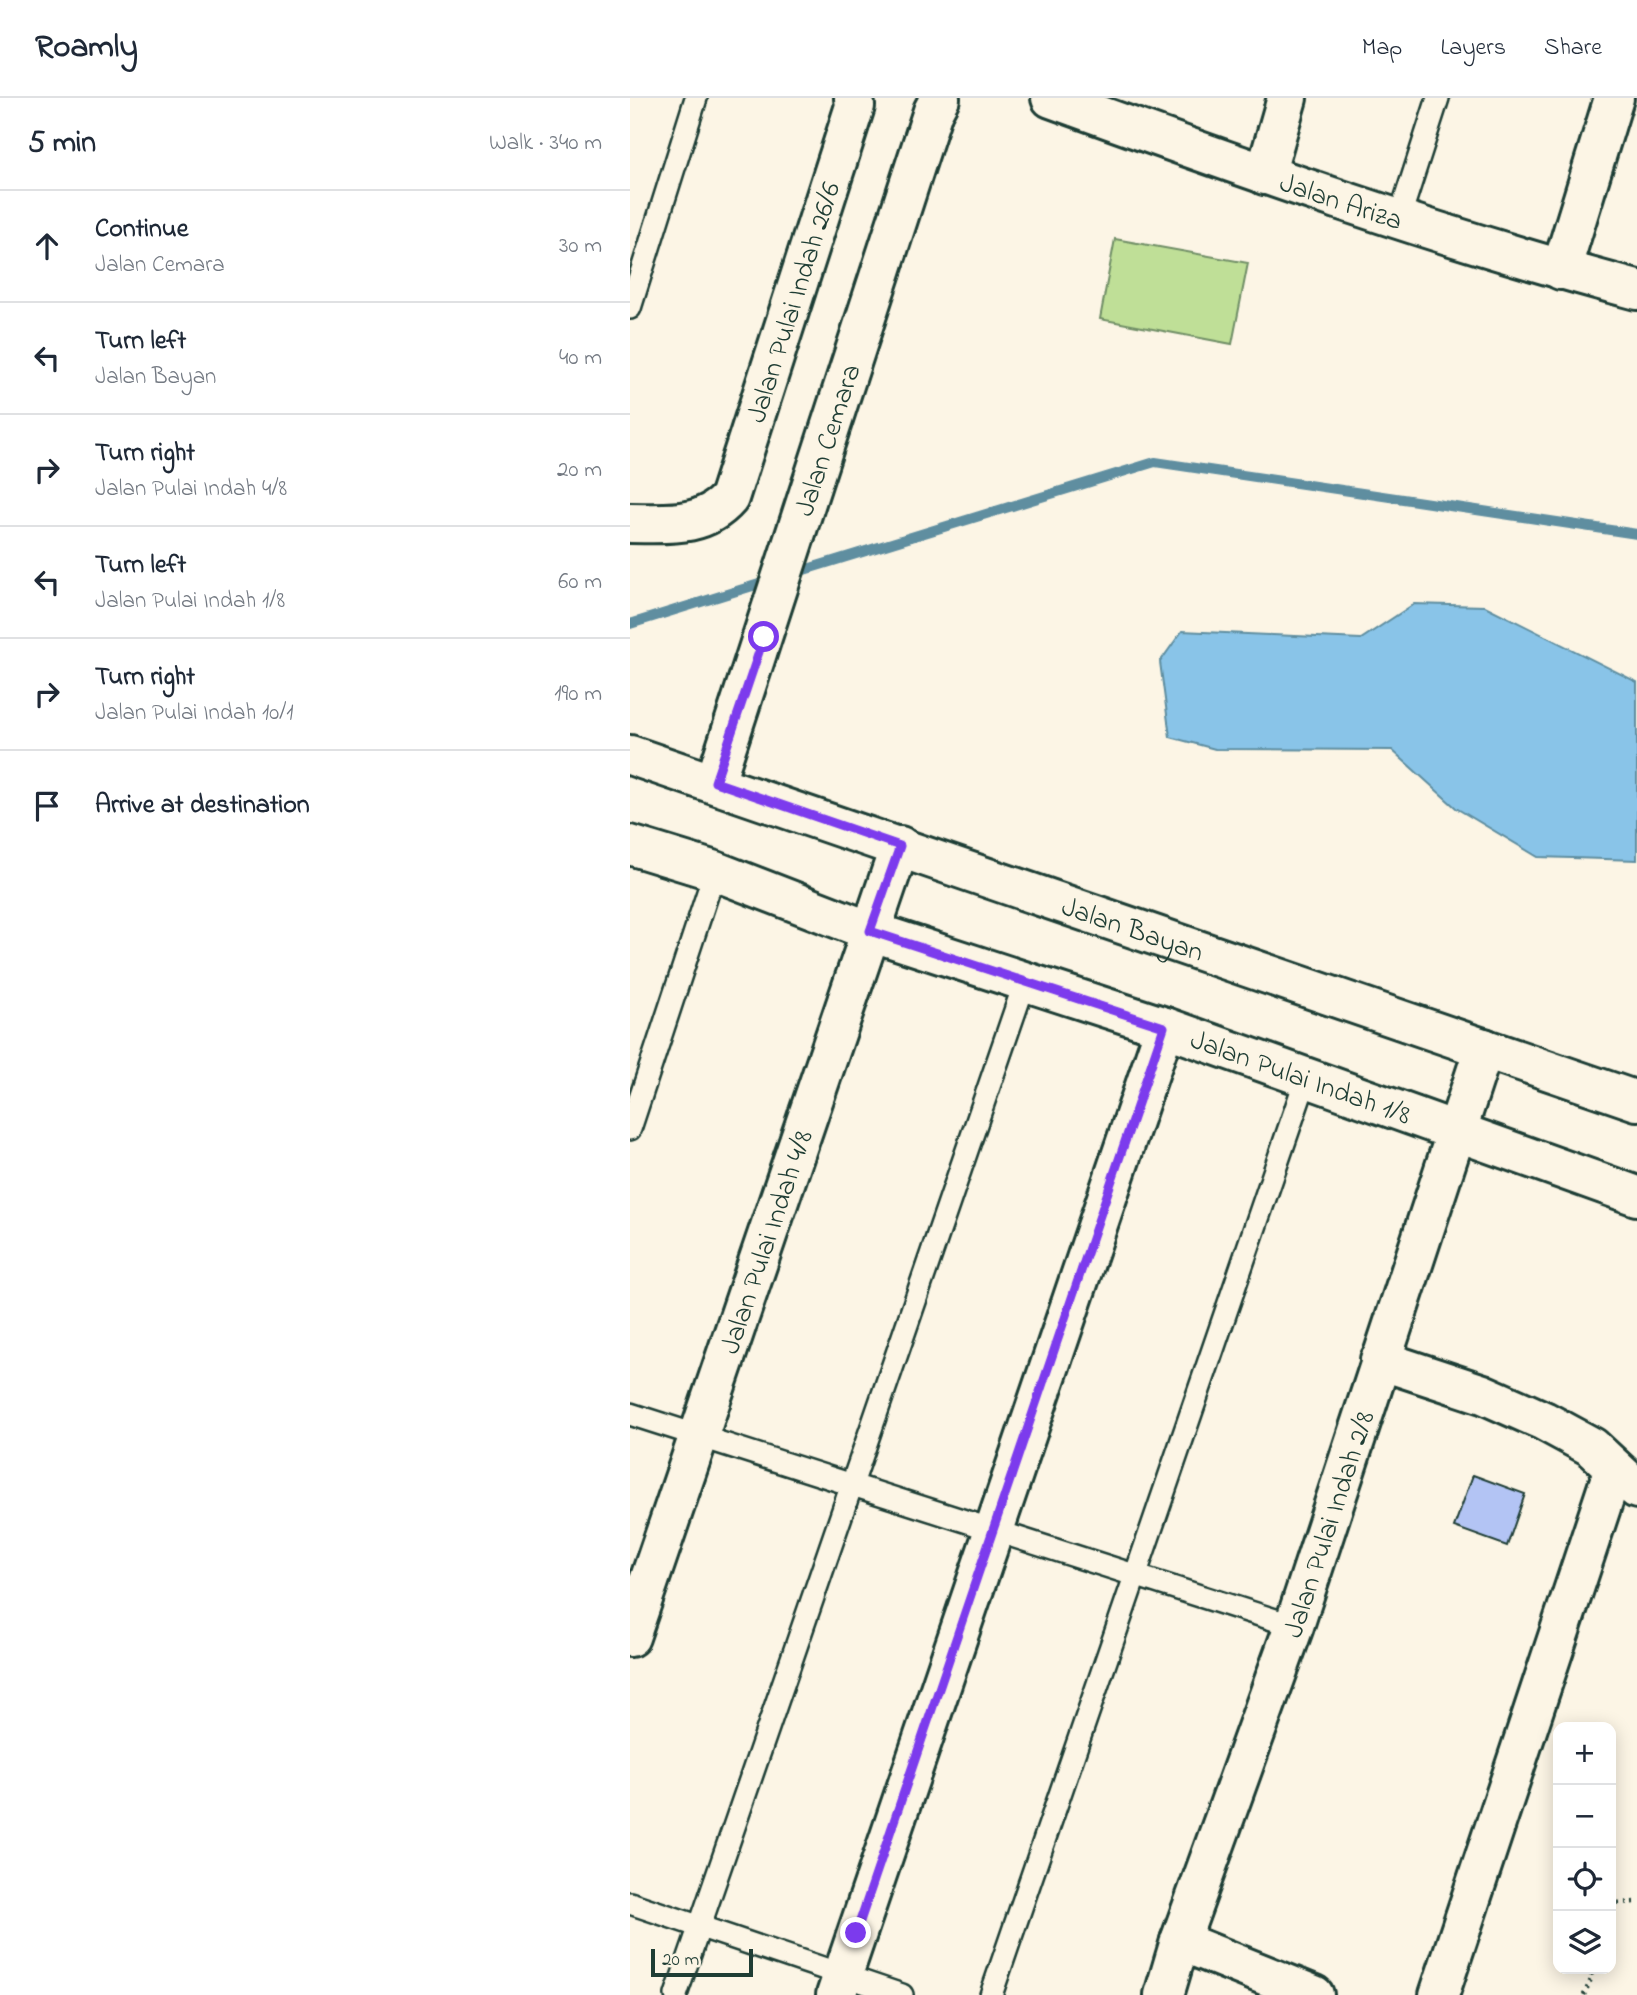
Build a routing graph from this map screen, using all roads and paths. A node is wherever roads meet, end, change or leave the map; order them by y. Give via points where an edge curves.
1 (696, 98) edge
2 (940, 98) edge
3 (1051, 98) edge
4 (1287, 98) edge
5 (1438, 98) edge
6 (1614, 98) edge
7 (855, 102) edge
8 (1118, 109) edge
9 (1265, 175) junction
10 (1399, 219) junction
11 (1561, 270) junction
12 (1637, 290) edge
13 (630, 308) edge
14 (630, 523) edge
15 (630, 755) edge
16 (715, 782) junction
17 (630, 845) edge
18 (900, 846) junction
19 (715, 871) junction
20 (870, 931) junction
21 (1025, 982) junction
22 (1164, 1027) junction
23 (1484, 1048) junction
24 (1306, 1079) junction
25 (1637, 1101) edge
26 (630, 1129) edge
27 (1457, 1129) junction
28 (1637, 1196) edge
29 (1380, 1360) junction
30 (630, 1414) edge
31 (698, 1434) junction
32 (1626, 1478) edge
33 (852, 1483) junction
34 (994, 1531) junction
35 (1136, 1576) junction
36 (1294, 1626) junction
37 (630, 1637) edge
38 (1637, 1902) edge
39 (630, 1903) edge
40 (1616, 1903) edge
41 (699, 1924) junction
42 (1180, 1941) junction
43 (1591, 1974) edge
44 (839, 1985) edge
45 (676, 1995) edge
46 (902, 1995) edge
47 (991, 1995) edge
48 (1164, 1995) edge
49 (1314, 1995) edge
50 (1439, 1995) edge
51 (1584, 1995) edge

1 - 13 lane
2 - 16 street, Jalan Cemara
3 - 8 street, Jalan Ariza
4 - 9 street
5 - 10 lane
6 - 11 street
7 - 14 street, Jalan Pulai Indah 26/6 via 729,498 716,512 685,523
8 - 9 street, Jalan Ariza
9 - 10 street, Jalan Ariza
10 - 11 street, Jalan Ariza
11 - 12 street, Jalan Ariza
15 - 16 street, Jalan Bayan
16 - 18 street, Jalan Bayan
17 - 19 street, Jalan Pulai Indah 1/8
18 - 20 street, Jalan Pulai Indah 4/8
18 - 23 street, Jalan Bayan
19 - 20 street, Jalan Pulai Indah 1/8
19 - 26 lane
20 - 21 street, Jalan Pulai Indah 1/8
20 - 31 street, Jalan Pulai Indah 4/8
21 - 22 street, Jalan Pulai Indah 1/8
21 - 33 lane
22 - 24 street, Jalan Pulai Indah 1/8
22 - 34 street
23 - 25 street, Jalan Bayan
23 - 27 street, Jalan Pulai Indah 2/8
24 - 27 street, Jalan Pulai Indah 1/8
24 - 35 lane
27 - 28 street, Jalan Pulai Indah 1/8
27 - 29 street, Jalan Pulai Indah 2/8
29 - 32 street via 1483,1394 1544,1421 1592,1447
29 - 36 street, Jalan Pulai Indah 2/8
30 - 31 lane
31 - 33 lane
31 - 37 street, Jalan Pulai Indah 4/8
32 - 50 street
33 - 34 lane
33 - 41 lane
34 - 35 lane
34 - 44 street
35 - 36 lane
35 - 47 lane
36 - 42 street, Jalan Pulai Indah 2/8
38 - 40 path
39 - 41 lane
41 - 44 lane
41 - 45 lane
42 - 48 street, Jalan Pulai Indah 2/8
42 - 49 street
43 - 51 path
44 - 46 lane

